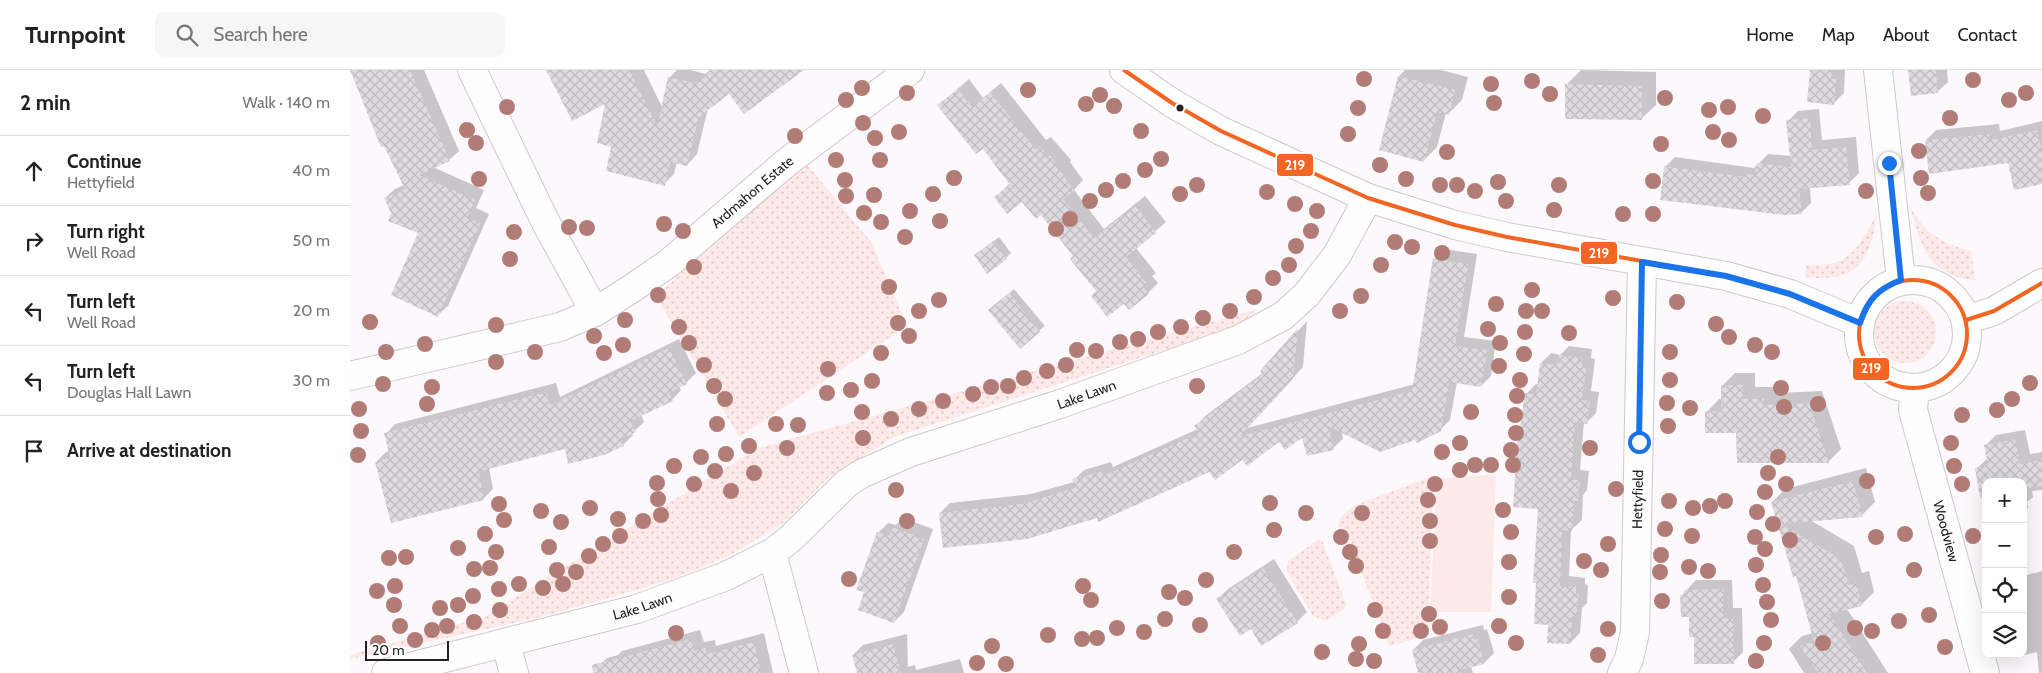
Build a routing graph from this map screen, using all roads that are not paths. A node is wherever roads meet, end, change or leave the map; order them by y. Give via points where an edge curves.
1 (472, 70) edge
2 (910, 70) edge
3 (1124, 70) edge
4 (1878, 70) edge
5 (1368, 198) junction
6 (1642, 262) junction
7 (1901, 280) junction
8 (2042, 283) edge
9 (595, 312) junction
10 (1966, 320) junction
11 (1860, 323) junction
12 (350, 376) edge
13 (1915, 388) junction
14 (772, 553) junction
15 (506, 644) junction
16 (386, 673) edge
17 (514, 673) edge
18 (804, 673) edge
19 (1622, 673) edge
20 (1986, 673) edge

1 - 9 street via 546,223
2 - 9 street, Ardmahon Estate via 787,162 669,262
3 - 5 street via 1221,131
4 - 7 street
5 - 6 street via 1455,225
5 - 14 street, Lake Lawn via 1336,254 1307,294 1283,316 1238,340 1060,404 911,452 861,474 846,483
6 - 11 street via 1726,276 1790,294
6 - 19 street, Hettyfield via 1635,632
7 - 10 street via 1918,279 1949,292 1960,305
7 - 11 street via 1874,296 1864,308
8 - 10 street via 1994,311
9 - 12 street, Ardmahon Estate via 560,327
10 - 13 street via 1968,337 1957,367 1930,386
11 - 13 street via 1858,339 1871,369 1883,380
13 - 20 street, Woodview via 1914,410
14 - 15 street, Lake Lawn via 733,573 670,598
14 - 18 street
15 - 16 street, Lake Lawn
15 - 17 street

